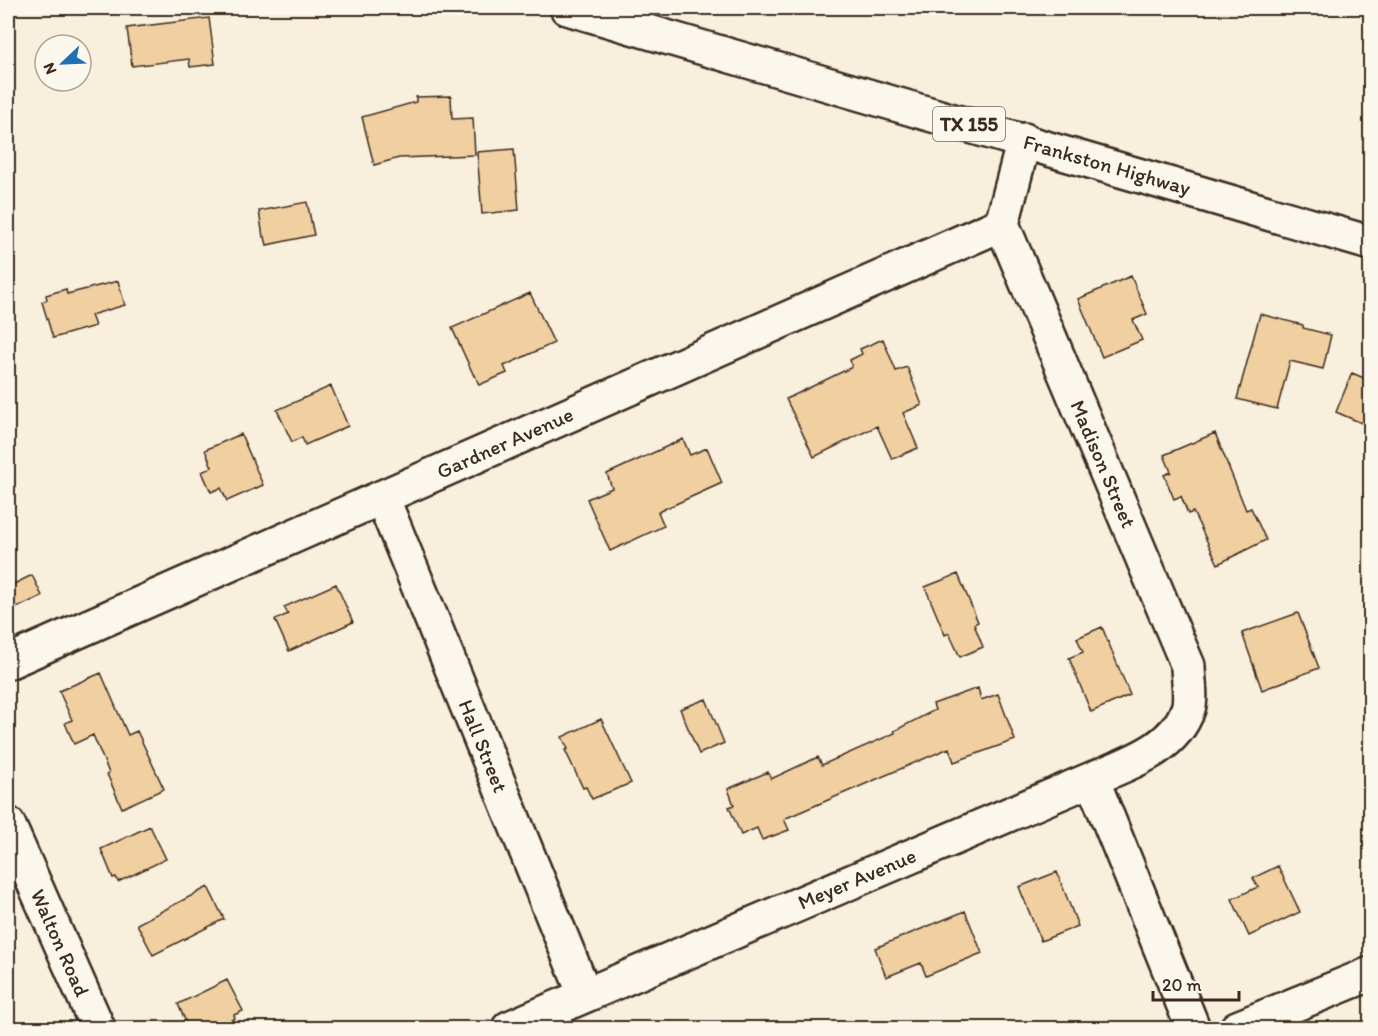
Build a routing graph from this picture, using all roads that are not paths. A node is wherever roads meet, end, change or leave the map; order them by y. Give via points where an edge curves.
1 (567, 8) edge
2 (1024, 141) junction
3 (1002, 224) junction
4 (1371, 243) edge
5 (382, 497) junction
6 (8, 662) edge
7 (1189, 707) joint
8 (1092, 779) junction
9 (8, 824) edge
10 (1371, 974) edge
11 (585, 994) junction
12 (98, 1029) edge
13 (509, 1029) edge
14 (1193, 1029) edge
15 (1237, 1029) edge

1 - 2 street, Frankston Highway / TX 155
2 - 3 street
2 - 4 street, Frankston Highway / TX 155
3 - 5 street, Gardner Avenue
3 - 7 street, Madison Street via 1188,666
5 - 6 street, Gardner Avenue
5 - 11 street, Hall Street
7 - 8 street, Meyer Avenue via 1172,736 1148,754
8 - 11 street, Meyer Avenue
8 - 14 street
9 - 12 street, Walton Road
10 - 15 street
11 - 13 street, Meyer Avenue

